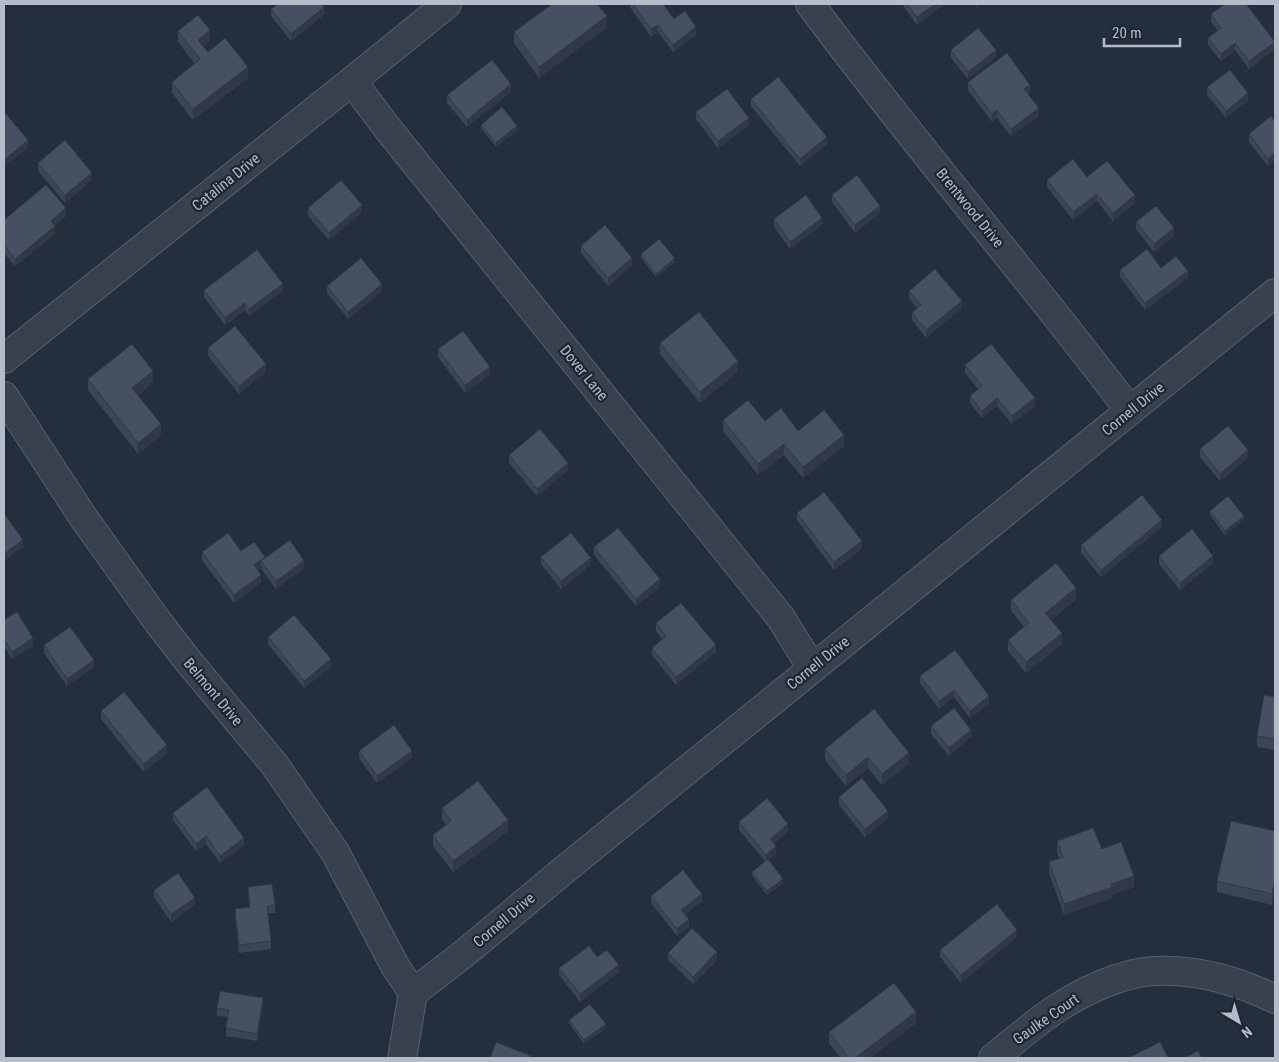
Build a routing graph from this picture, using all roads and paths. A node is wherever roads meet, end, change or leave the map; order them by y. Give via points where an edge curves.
1 (447, 4) edge
2 (810, 4) edge
3 (352, 82) junction
4 (1275, 293) edge
5 (4, 359) edge
6 (4, 396) edge
7 (1130, 411) junction
8 (812, 668) junction
9 (413, 993) junction
10 (1275, 999) edge
11 (402, 1058) edge
12 (993, 1058) edge

1 - 3 street, Catalina Drive
2 - 7 street, Brentwood Drive
3 - 5 street, Catalina Drive
3 - 8 street, Dover Lane via 781,618
4 - 7 street, Cornell Drive
6 - 9 street, Belmont Drive via 83,517 158,622 274,764 335,852 395,966
7 - 8 street, Cornell Drive
8 - 9 street, Cornell Drive
9 - 11 street
10 - 12 street, Gaulke Court via 1224,979 1187,972 1153,971 1123,977 1091,988 1052,1012

